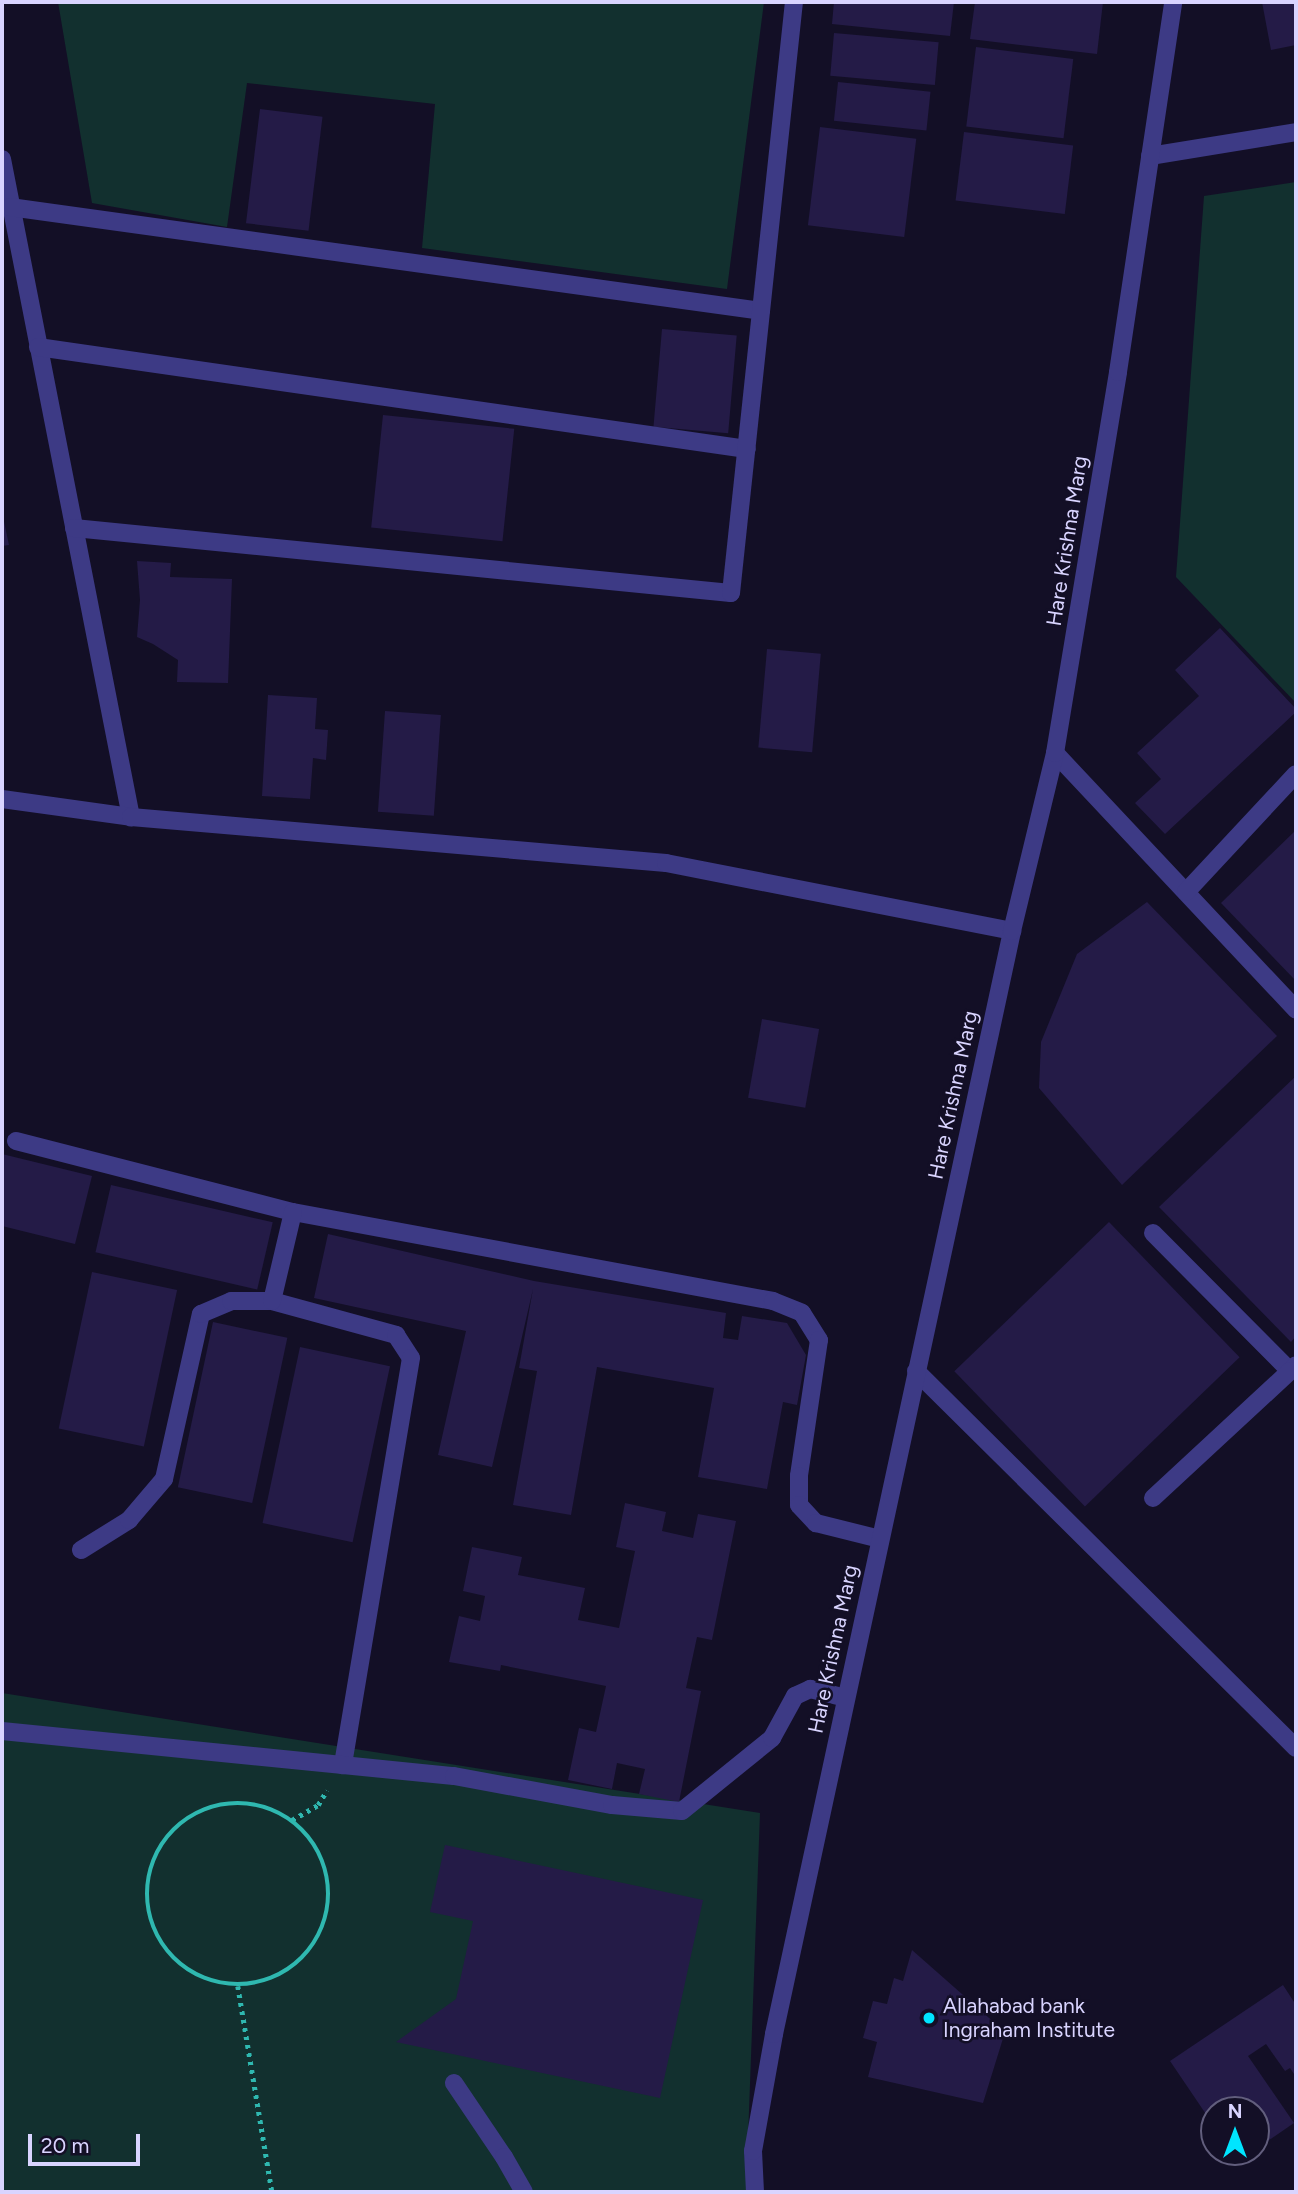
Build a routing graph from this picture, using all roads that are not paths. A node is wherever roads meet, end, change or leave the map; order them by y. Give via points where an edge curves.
1 (794, 2) edge
2 (1173, 2) edge
3 (1296, 132) edge
4 (1150, 156) junction
5 (2, 159) edge
6 (10, 207) junction
7 (761, 311) junction
8 (38, 347) junction
9 (747, 449) junction
10 (74, 528) junction
11 (1055, 753) junction
12 (1296, 774) edge
13 (2, 799) edge
14 (131, 817) junction
15 (1186, 892) junction
16 (1012, 931) junction
17 (1296, 1010) edge
18 (16, 1141) dead end
19 (293, 1212) junction
20 (1153, 1233) dead end
21 (272, 1301) junction
22 (1293, 1368) edge
23 (916, 1371) junction
24 (1153, 1498) dead end
25 (880, 1539) junction
26 (81, 1550) dead end
27 (846, 1698) junction
28 (2, 1731) edge
29 (1296, 1748) edge
30 (343, 1765) junction
31 (454, 2083) dead end
32 (523, 2192) edge
33 (755, 2192) edge

1 - 7 street
2 - 4 street, Hare Krishna Marg
3 - 4 street
4 - 11 street, Hare Krishna Marg
5 - 6 street
6 - 7 street
6 - 8 street
7 - 9 street
8 - 9 street
8 - 10 street
9 - 10 street via 731,593
10 - 14 street
11 - 15 street
11 - 16 street, Hare Krishna Marg
12 - 15 street
13 - 14 street
14 - 16 street via 666,863
15 - 17 street
16 - 23 street, Hare Krishna Marg
18 - 19 street
19 - 21 street
19 - 25 street via 773,1301 802,1312 819,1340 799,1505 816,1523
20 - 22 street
21 - 26 street via 231,1301 201,1314 164,1479 130,1520
21 - 30 street via 396,1335 411,1358
22 - 24 street
23 - 25 street, Hare Krishna Marg
23 - 29 street
25 - 27 street, Hare Krishna Marg
27 - 30 street via 810,1689 795,1696 772,1738 682,1811 612,1805 454,1776
27 - 33 street, Hare Krishna Marg via 774,2034 753,2151
28 - 30 street
31 - 32 street

